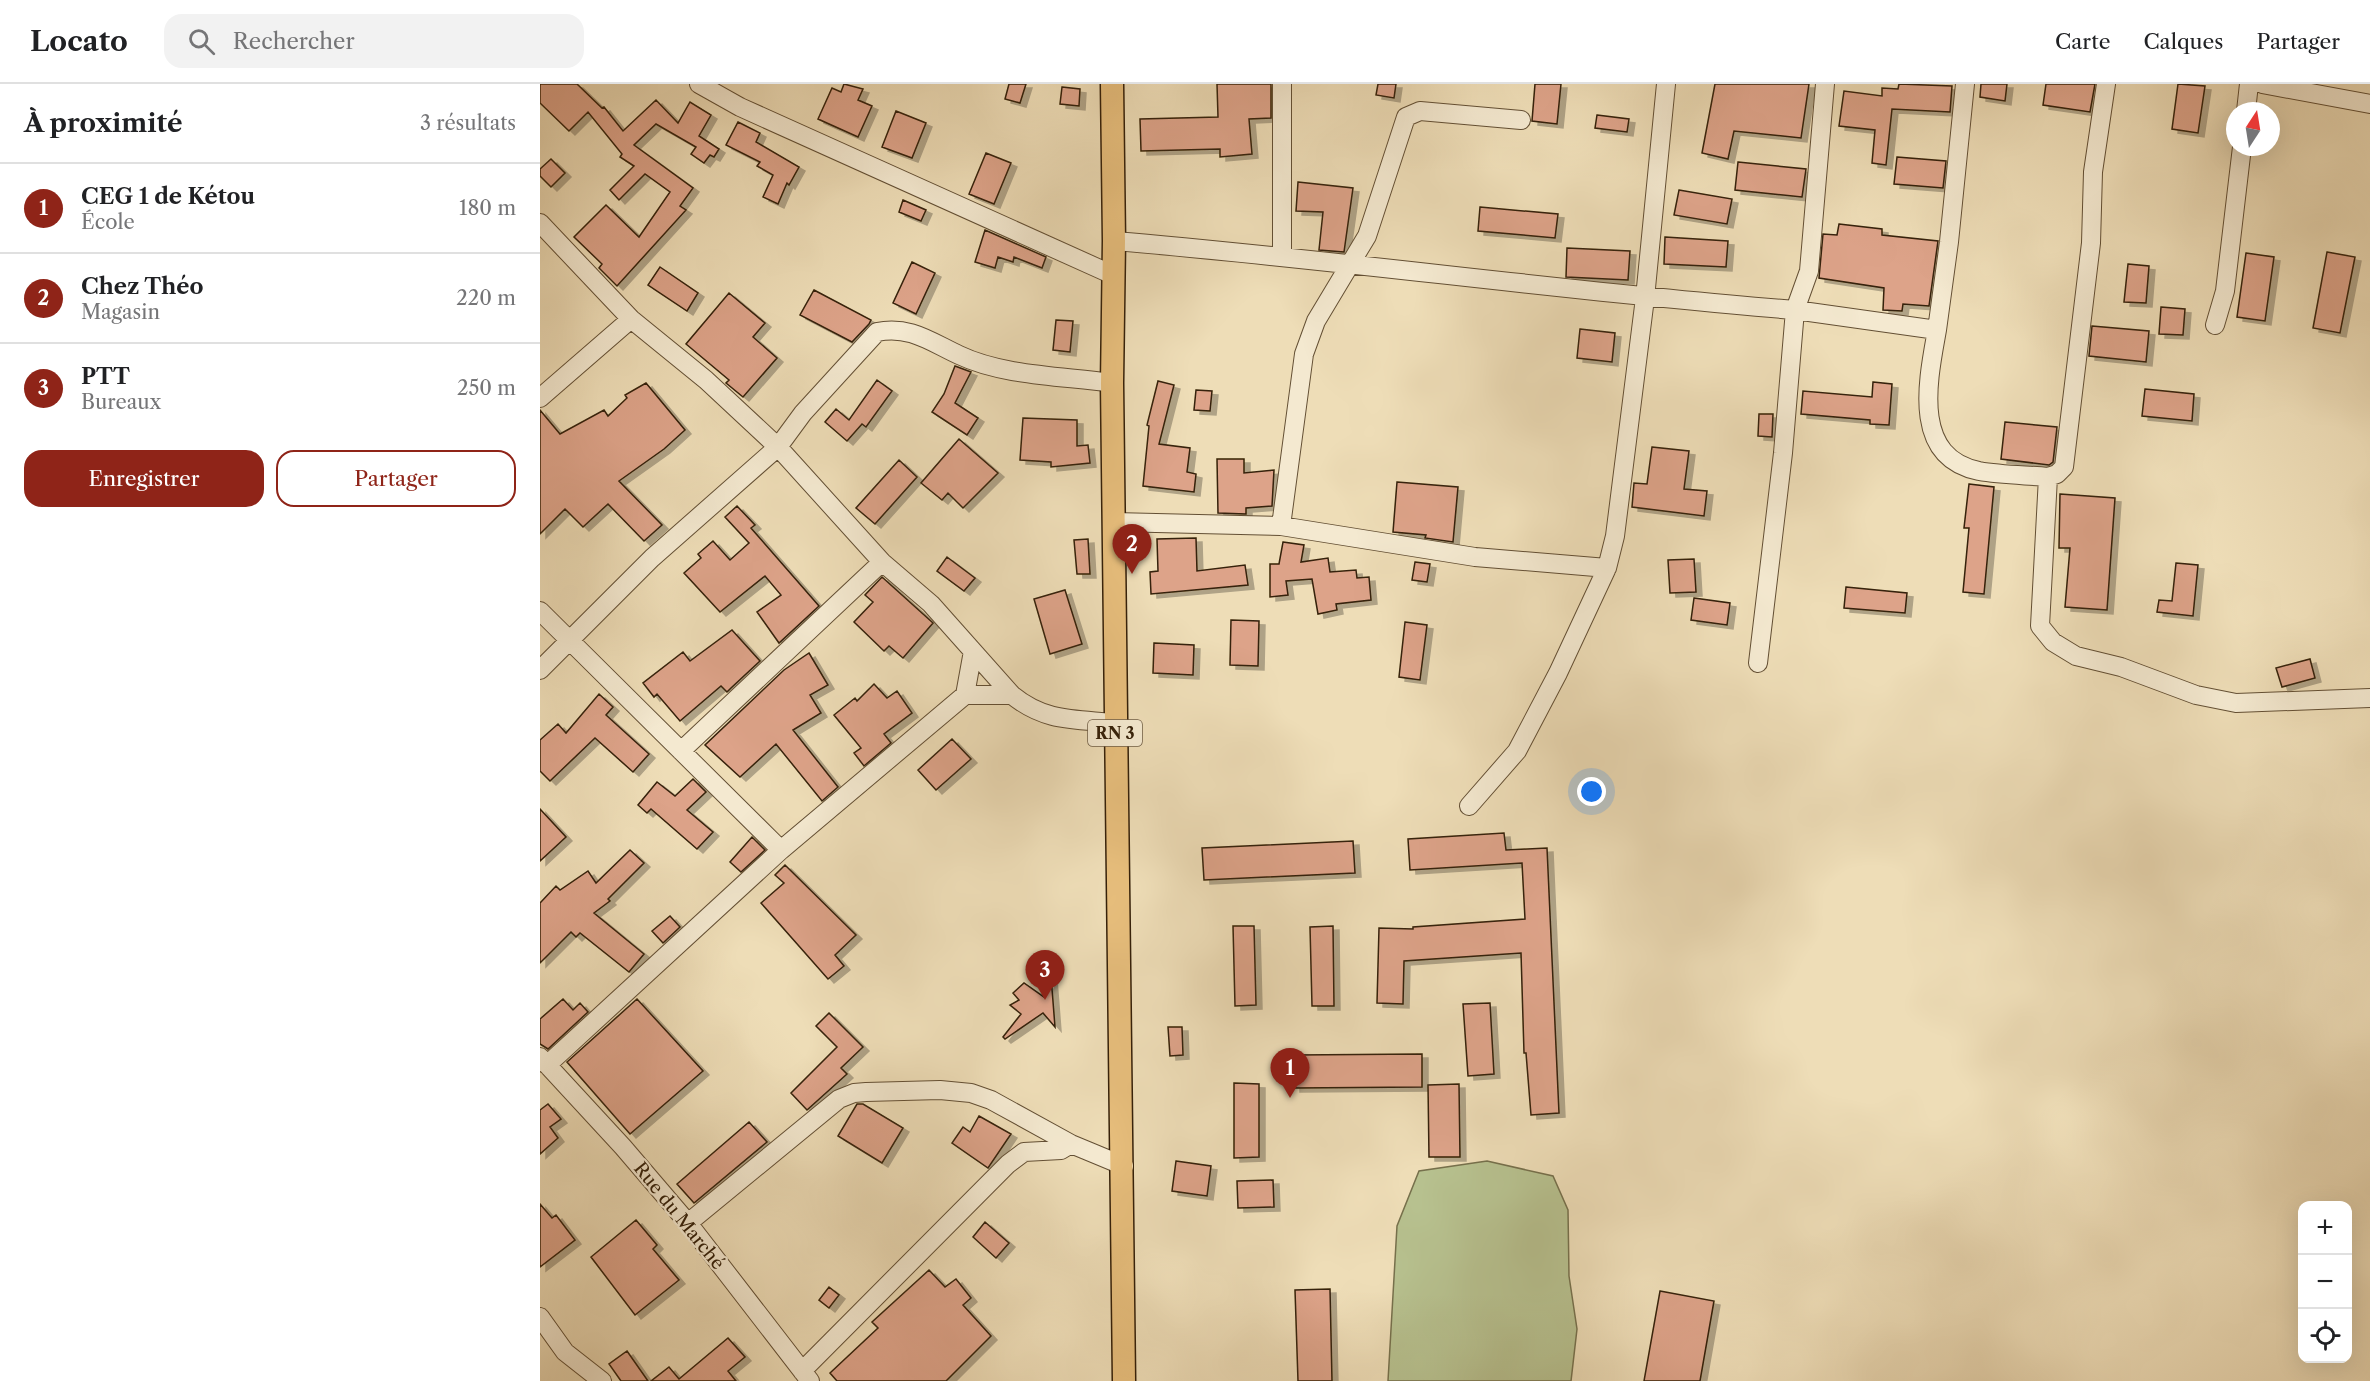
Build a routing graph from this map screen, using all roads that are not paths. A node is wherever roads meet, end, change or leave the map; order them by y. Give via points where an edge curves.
1 (699, 84) edge
2 (1112, 84) edge
3 (1282, 84) edge
4 (1666, 84) edge
5 (1825, 84) edge
6 (1965, 84) edge
7 (2106, 84) edge
8 (2249, 84) edge
9 (2262, 84) edge
10 (2247, 102) edge
11 (2370, 104) edge
12 (1521, 120) dead end
13 (2241, 156) edge
14 (540, 223) edge
15 (1114, 241) junction
16 (1282, 255) junction
17 (1349, 263) junction
18 (1113, 274) junction
19 (1646, 298) junction
20 (1795, 310) junction
21 (632, 319) junction
22 (2215, 326) dead end
23 (1937, 330) junction
24 (1112, 383) junction
25 (540, 398) edge
26 (778, 447) junction
27 (2048, 477) junction
28 (1114, 522) junction
29 (1281, 526) junction
30 (882, 562) junction
31 (1607, 568) junction
32 (540, 611) edge
33 (569, 641) junction
34 (973, 651) junction
35 (1758, 663) dead end
36 (540, 670) edge
37 (965, 695) junction
38 (1012, 695) junction
39 (2370, 698) edge
40 (1115, 723) junction
41 (681, 751) junction
42 (1469, 806) dead end
43 (781, 850) junction
44 (543, 1061) edge
45 (1071, 1144) junction
46 (1124, 1166) junction
47 (688, 1223) junction
48 (540, 1317) edge
49 (806, 1376) edge
50 (602, 1381) edge
51 (1124, 1381) edge

1 - 18 street via 740,107
2 - 15 main road, RN 3
3 - 16 street
4 - 19 street
5 - 20 street via 1809,271
6 - 23 street
7 - 27 street via 2095,153 2091,243 2064,467
8 - 10 street
9 - 11 street
12 - 17 street via 1420,111 1406,117 1367,236
13 - 22 street via 2225,291
14 - 21 street
15 - 16 street
15 - 18 main road, RN 3
16 - 17 street
17 - 19 street
17 - 29 street via 1316,321 1304,354
18 - 24 main road, RN 3
19 - 20 street
19 - 31 street via 1615,536
20 - 23 street
20 - 35 street
21 - 25 street
21 - 26 street
23 - 27 street via 1927,395 1938,446 1955,462 1978,471
24 - 26 street via 996,368 917,334 890,329 877,332 868,340
24 - 28 main road, RN 3
26 - 30 street
26 - 33 street via 652,558
27 - 39 street via 2040,626 2064,649 2196,696 2236,703
28 - 29 street
28 - 40 main road, RN 3
29 - 31 street via 1475,557
30 - 34 street via 931,604
30 - 41 street
31 - 42 street via 1517,751
32 - 33 street
33 - 36 street
33 - 41 street
34 - 37 street
34 - 38 street
37 - 38 street
37 - 43 street
38 - 40 street via 1046,716
40 - 46 main road, RN 3
41 - 43 street
43 - 44 street
44 - 47 street, Rue du Marché
45 - 46 street
45 - 47 street via 971,1093 854,1093 839,1099
45 - 49 street via 1061,1150 1024,1152 1008,1164
46 - 51 main road, RN 3
47 - 49 street, Rue du Marché
48 - 50 street via 565,1352

